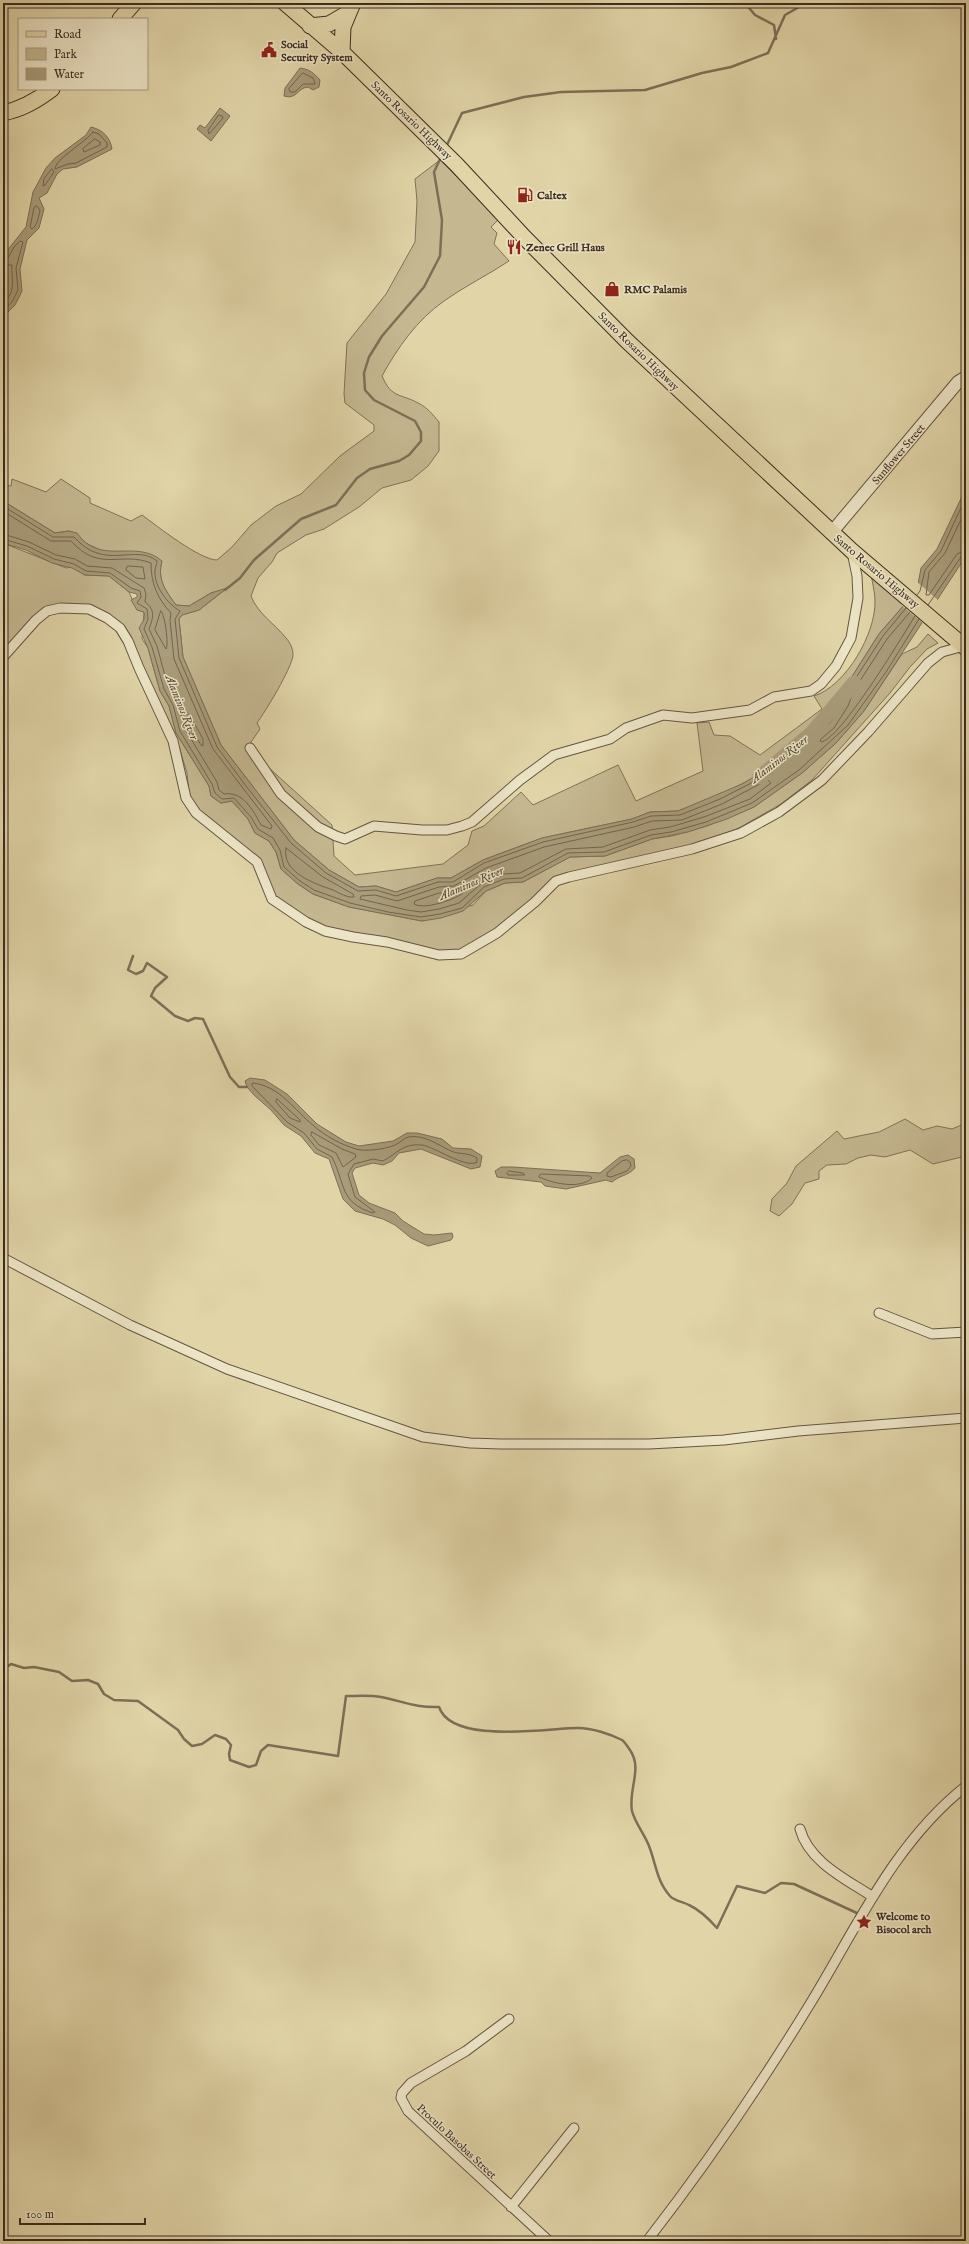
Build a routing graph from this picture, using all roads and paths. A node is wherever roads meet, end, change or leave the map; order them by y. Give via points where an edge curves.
1 (121, 3) edge
2 (134, 3) edge
3 (285, 3) edge
4 (347, 15) edge
5 (111, 18) edge
6 (121, 18) edge
7 (310, 26) junction
8 (326, 39) junction
9 (342, 52) junction
10 (51, 90) edge
11 (3, 113) edge
12 (966, 377) edge
13 (832, 532) junction
14 (852, 551) junction
15 (965, 647) edge
16 (3, 657) edge
17 (250, 748) dead end
18 (3, 1258) edge
19 (879, 1313) dead end
20 (966, 1332) edge
21 (966, 1418) edge
22 (966, 1786) edge
23 (800, 1829) dead end
24 (873, 1897) junction
25 (509, 2019) dead end
26 (574, 2128) dead end
27 (511, 2207) junction
28 (549, 2241) edge
29 (647, 2241) edge

1 - 5 main road
2 - 6 main road
3 - 7 main road, Santo Rosario Highway
4 - 7 main road via 329,24
4 - 8 main road
4 - 9 main road
7 - 8 main road, Santo Rosario Highway
8 - 9 main road, Santo Rosario Highway
9 - 13 main road, Santo Rosario Highway via 456,164 627,341
10 - 11 main road via 35,101
12 - 13 street, Sunflower Street via 958,382
13 - 14 main road, Santo Rosario Highway
14 - 15 main road, Santo Rosario Highway
14 - 17 street via 858,598 851,638 836,666 821,684 811,691 774,697 750,710 692,718 662,715 626,728 610,739 554,755 520,780 472,822 462,826 447,830 374,826 345,839 336,836 318,827 281,794
15 - 16 street via 942,652 928,663 822,780 779,812 741,833 692,849 556,881 536,902 497,933 461,954 449,956 325,931 306,922 272,899 257,862 196,813 186,798 173,741 128,641 120,628 107,618 89,609 60,608 47,611
18 - 21 street via 130,1325 227,1369 423,1437 494,1444 649,1444 724,1440
19 - 20 street via 932,1334
22 - 24 street via 928,1819 895,1862
23 - 24 street via 806,1844 815,1855 835,1872
24 - 29 street via 773,2065 712,2154
25 - 27 street, Proculo Basobas Street via 466,2051 411,2084 402,2093 401,2098 408,2111
26 - 27 street
27 - 28 street, Proculo Basobas Street

